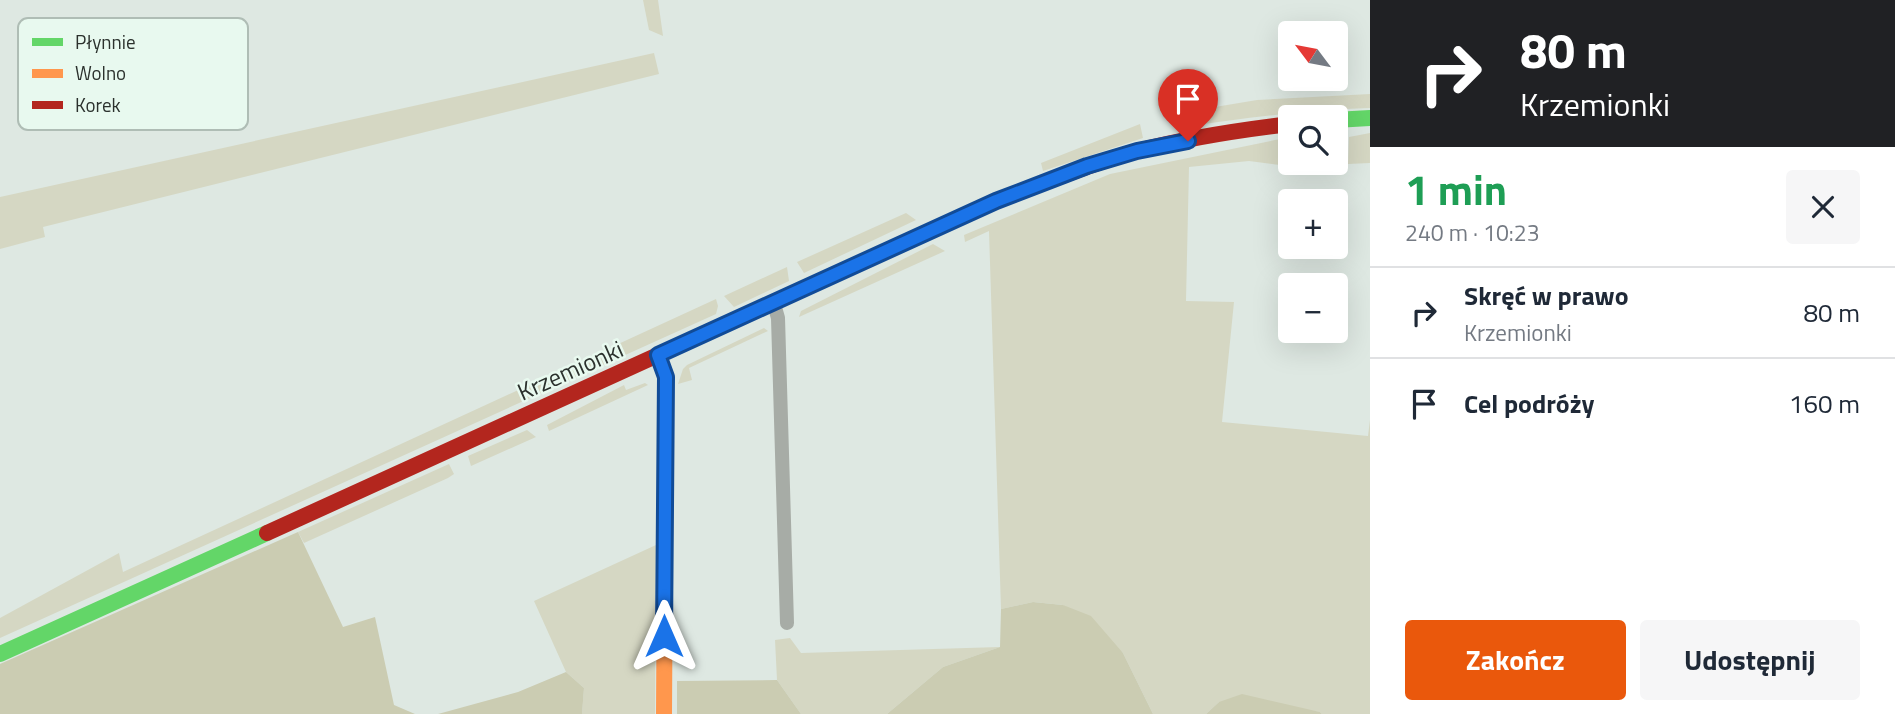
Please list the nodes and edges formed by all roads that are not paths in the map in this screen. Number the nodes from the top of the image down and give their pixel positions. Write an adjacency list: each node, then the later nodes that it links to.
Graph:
1 (1370, 118): 2 (street)
2 (1348, 119)
3 (1278, 126): 4 (street, Krzemionki)
4 (774, 303): 5 (street, Krzemionki); 6 (lane)
5 (658, 355): 7 (street, Krzemionki); 8 (street)
6 (787, 623)
7 (0, 654)
8 (664, 714)

